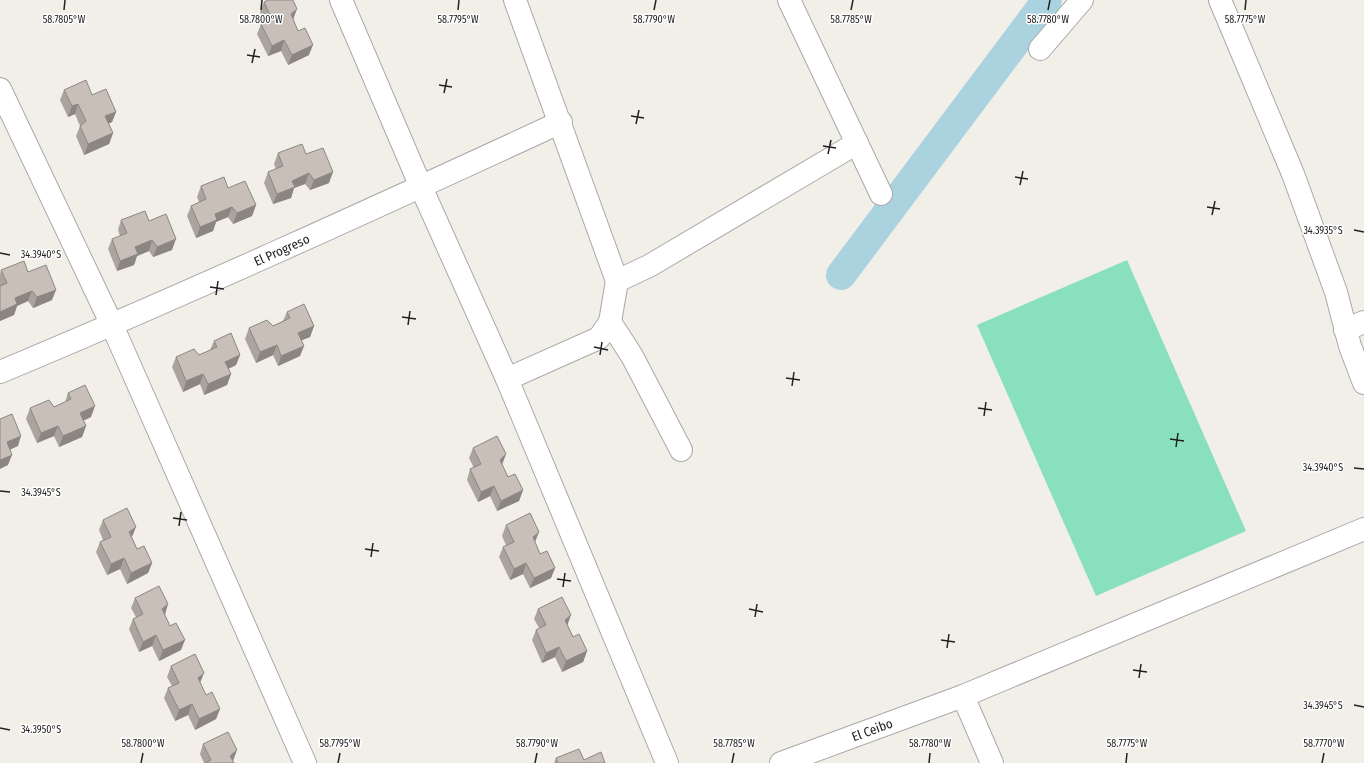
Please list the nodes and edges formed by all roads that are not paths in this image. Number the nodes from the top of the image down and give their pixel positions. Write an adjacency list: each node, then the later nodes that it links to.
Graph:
1 (341, 0): 10 (street)
2 (515, 0): 8 (street)
3 (789, 0): 9 (street)
4 (1082, 0): 6 (street)
5 (1220, 0): 15 (street)
6 (1040, 49)
7 (0, 89): 14 (street)
8 (561, 122): 10 (street, El Progreso); 12 (street)
9 (857, 143): 11 (street); 12 (street)
10 (421, 187): 14 (street, El Progreso); 17 (street)
11 (882, 194)
12 (617, 281): 13 (street)
13 (610, 322): 17 (street); 19 (street)
14 (112, 325): 16 (street, El Progreso); 22 (street)
15 (1355, 326): 18 (street)
16 (0, 372)
17 (507, 379): 23 (street)
18 (1364, 382)
19 (681, 450)
20 (1364, 529): 21 (street, El Ceibo)
21 (963, 696): 24 (street, El Ceibo); 25 (street)
22 (305, 763)
23 (667, 763)
24 (781, 763)
25 (992, 763)

